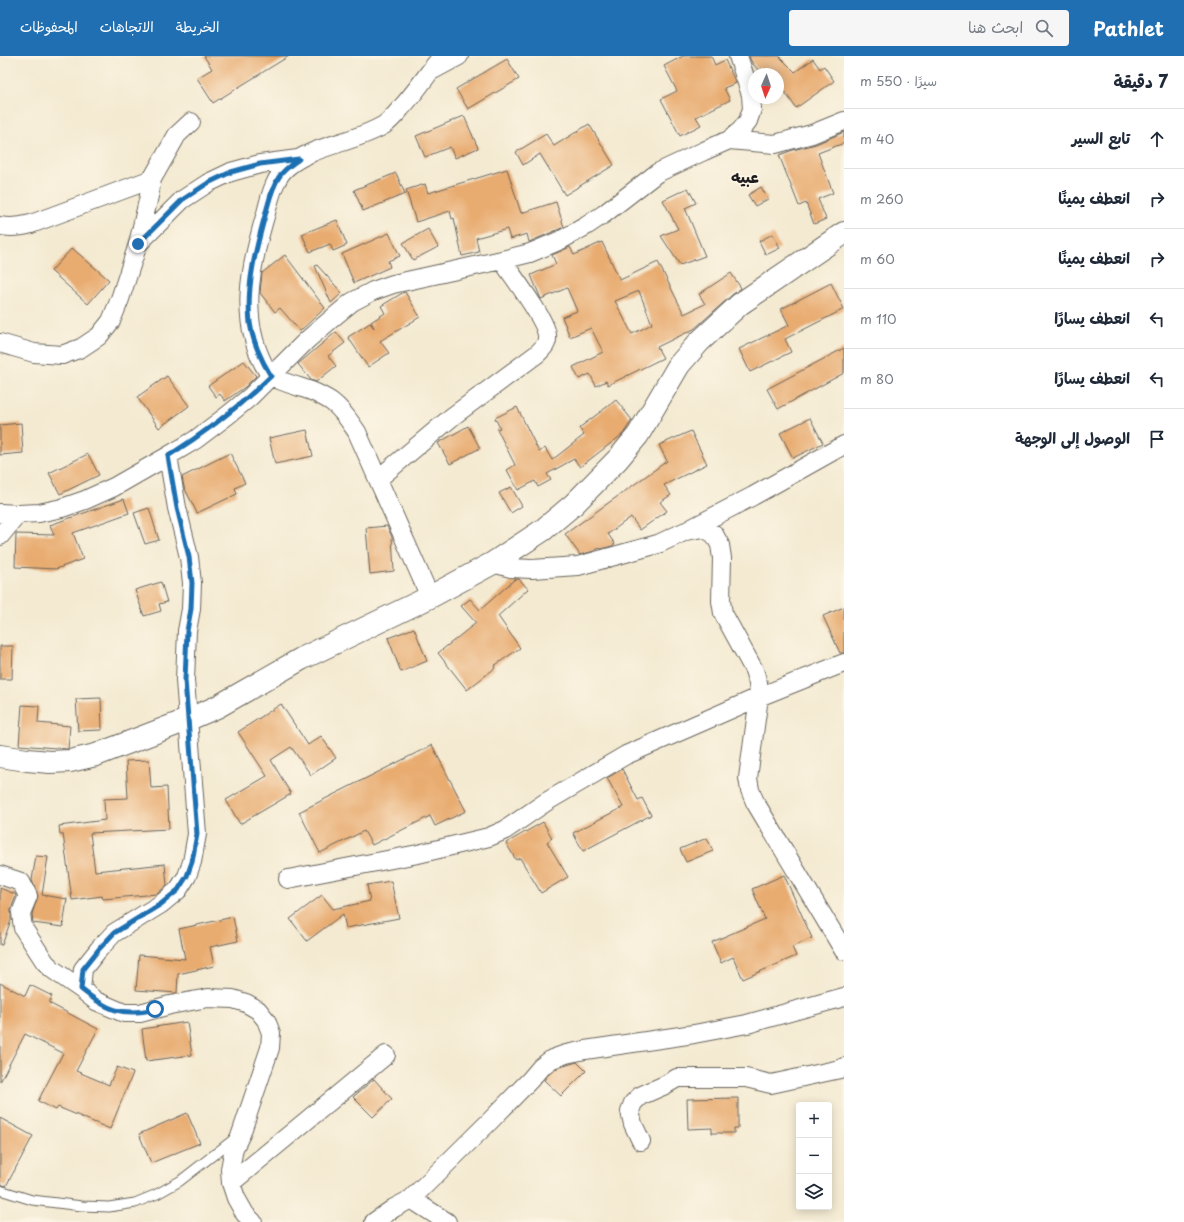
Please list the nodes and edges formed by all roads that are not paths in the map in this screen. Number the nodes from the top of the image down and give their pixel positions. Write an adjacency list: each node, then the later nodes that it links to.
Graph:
1 (442, 56): 4 (street)
2 (459, 56): 4 (street)
3 (738, 56): 7 (street)
4 (430, 71): 8 (street)
5 (844, 121): 7 (street)
6 (191, 122): 9 (street)
7 (729, 140): 13 (street)
8 (299, 159): 12 (street); 15 (street)
9 (152, 179): 10 (street); 12 (street)
10 (0, 226)
11 (844, 233): 23 (main road)
12 (138, 244): 14 (street)
13 (502, 260): 15 (street); 18 (street)
14 (0, 343)
15 (271, 376): 17 (street); 18 (street)
16 (844, 445): 21 (street)
17 (168, 456): 20 (street); 27 (street)
18 (378, 479): 24 (street)
19 (0, 513): 20 (street)
20 (18, 514): 22 (street)
21 (686, 531): 23 (street); 26 (street)
22 (0, 536)
23 (493, 563): 24 (main road)
24 (430, 597): 27 (main road)
25 (844, 663): 26 (street)
26 (759, 697): 30 (street); 31 (street)
27 (188, 720): 28 (main road); 32 (street)
28 (2, 759)
29 (0, 875): 32 (street)
30 (288, 879)
31 (844, 951)
32 (81, 989): 36 (street)
33 (844, 996): 40 (street)
34 (386, 1055): 38 (street)
35 (844, 1067): 37 (street)
36 (241, 1134): 38 (street); 39 (lane)
37 (640, 1141)
38 (231, 1182): 41 (street)
39 (0, 1190)
40 (411, 1199): 42 (street); 43 (street)
41 (252, 1222)
42 (374, 1222)
43 (447, 1222)

